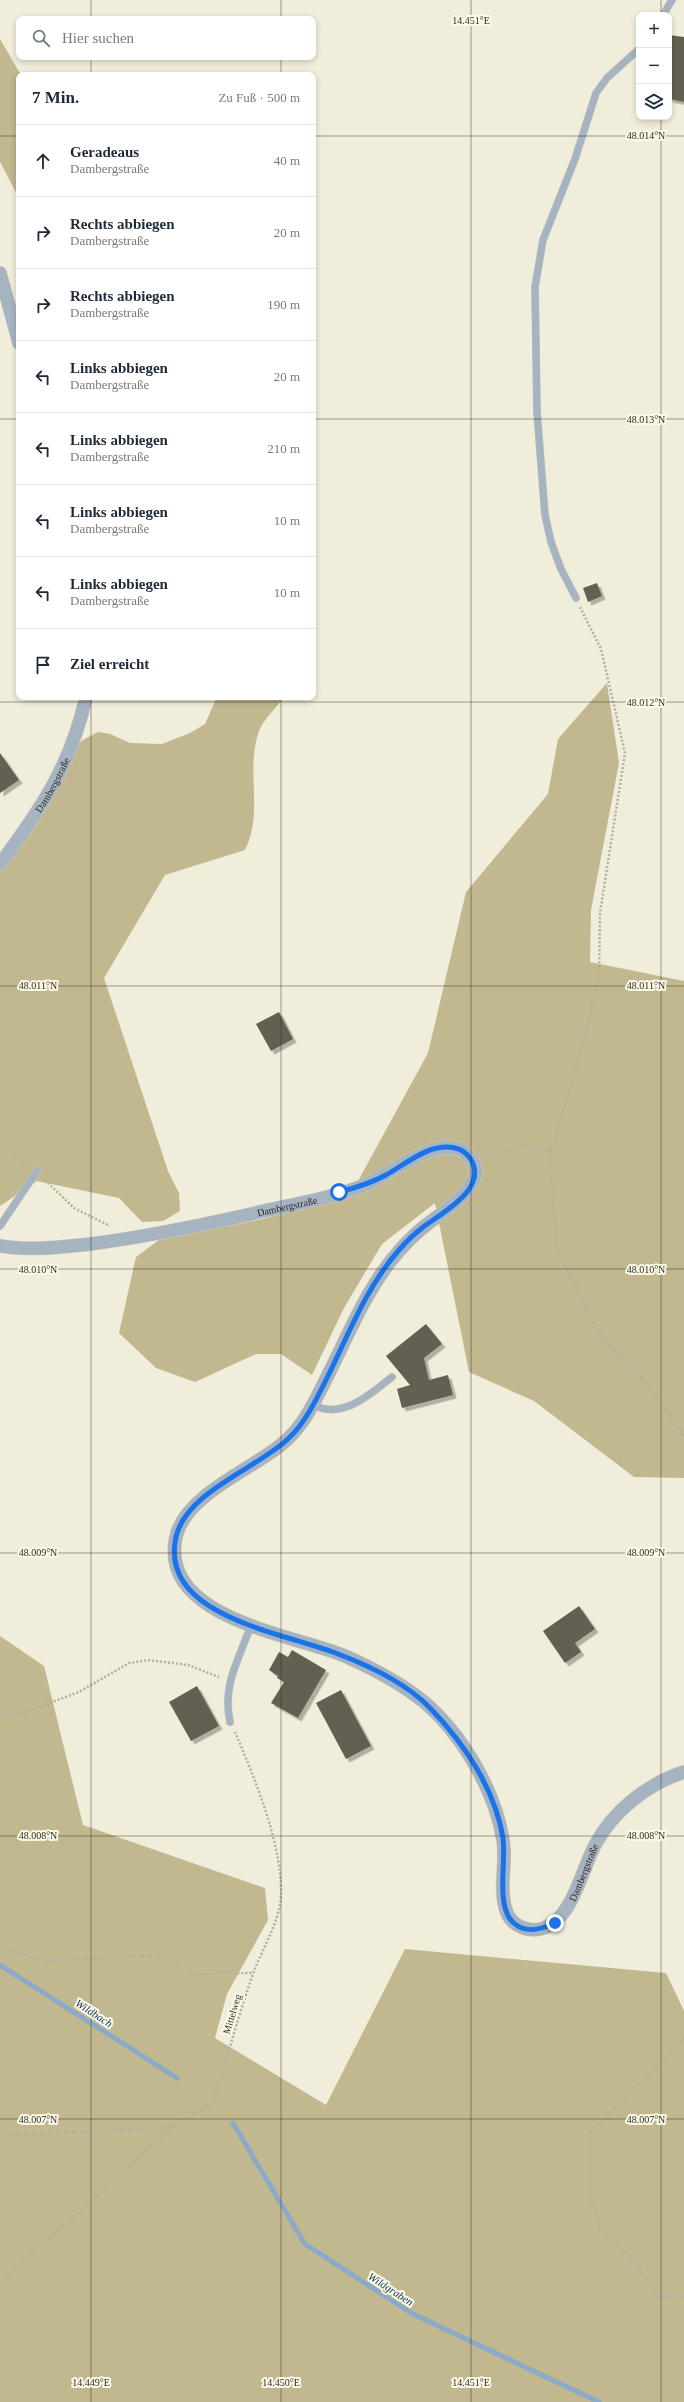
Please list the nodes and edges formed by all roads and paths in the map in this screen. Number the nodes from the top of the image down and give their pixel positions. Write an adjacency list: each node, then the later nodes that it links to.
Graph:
1 (672, 0): 2 (lane)
2 (665, 12)
3 (636, 52): 6 (lane)
4 (0, 273): 5 (street)
5 (16, 332)
6 (576, 598): 10 (path)
7 (85, 700): 8 (street, Dambergstraße)
8 (0, 864)
9 (0, 1141): 12 (path)
10 (551, 1151): 11 (path); 18 (path)
11 (473, 1162): 14 (street, Dambergstraße); 17 (street, Dambergstraße)
12 (37, 1171): 13 (lane); 14 (path)
13 (0, 1226)
14 (122, 1240): 15 (street, Dambergstraße)
15 (0, 1246)
16 (392, 1377): 17 (lane)
17 (313, 1405): 19 (street, Dambergstraße)
18 (684, 1437)
19 (250, 1625): 20 (lane); 23 (street, Dambergstraße)
20 (229, 1681): 21 (path); 22 (lane)
21 (0, 1712)
22 (230, 1722): 25 (path, Mittelweg)
23 (684, 1772)
24 (0, 1948): 25 (path)
25 (253, 1973): 27 (path, Mittelweg)
26 (684, 2038): 30 (path)
27 (170, 2127): 28 (path, Mittelweg); 29 (path)
28 (0, 2136)
29 (0, 2284)
30 (684, 2298)

